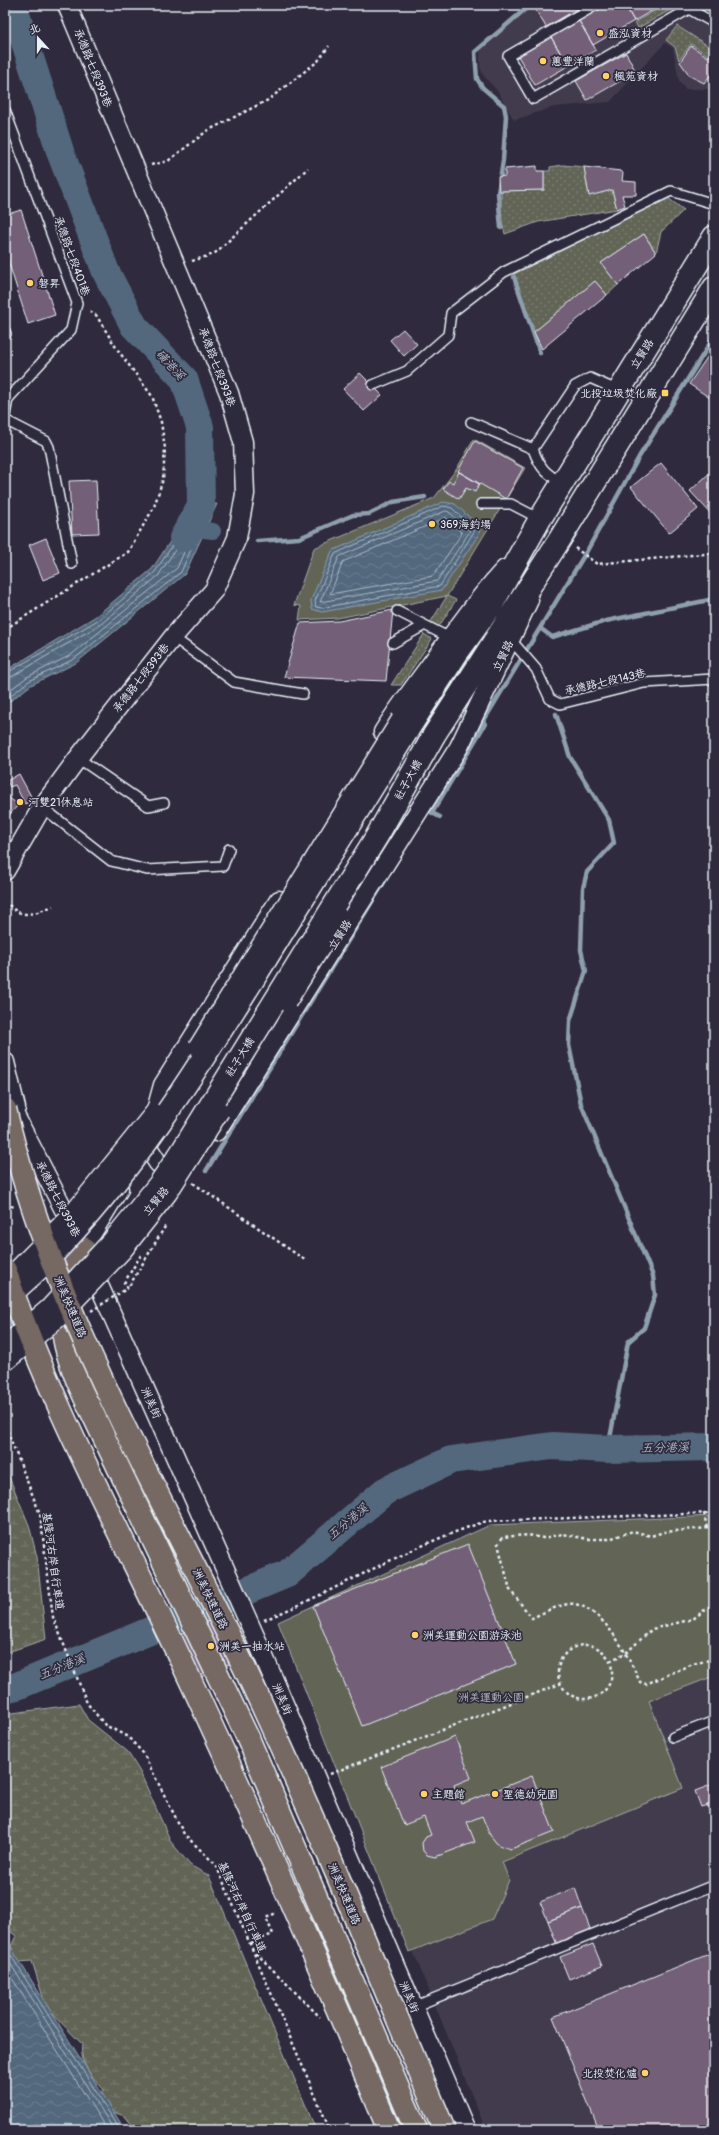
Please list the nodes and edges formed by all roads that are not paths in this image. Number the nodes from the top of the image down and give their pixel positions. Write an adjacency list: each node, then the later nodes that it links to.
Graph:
1 (67, 5): 22 (street, 承德路七段393巷)
2 (596, 5): 3 (lane)
3 (714, 23)
4 (5, 110): 10 (lane, 承德路七段401巷)
5 (714, 204): 8 (lane)
6 (714, 237): 9 (street, 立賢路)
7 (714, 288): 11 (street, 立賢路)
8 (373, 384)
9 (615, 398): 11 (street); 14 (lane); 15 (street, 立賢路)
10 (5, 416)
11 (634, 417): 19 (street, 立賢路)
12 (5, 420): 18 (lane)
13 (471, 422): 14 (lane)
14 (533, 449): 15 (lane)
15 (562, 483): 17 (street, 立賢路)
16 (481, 504): 17 (lane)
17 (540, 519): 25 (street, 立賢路)
18 (72, 564)
19 (539, 569): 23 (street, 立賢路); 29 (street, 立賢路)
20 (397, 611): 21 (lane)
21 (423, 626): 24 (lane); 25 (lane)
22 (173, 637): 27 (lane); 30 (street, 承德路七段393巷)
23 (511, 640): 26 (lane, 承德路七段143巷); 41 (street, 立賢路)
24 (393, 643)
25 (454, 646): 28 (street, 立賢路); 40 (street, 立賢路)
26 (714, 679)
27 (303, 694)
28 (406, 721): 45 (street, bridge); 46 (street, bridge)
29 (434, 735): 33 (street, 社子大橋, bridge)
30 (78, 758): 31 (lane); 32 (street, 承德路七段393巷)
31 (164, 803)
32 (42, 807): 34 (lane); 35 (street, 承德路七段393巷)
33 (377, 836): 47 (street, 社子大橋, bridge); 48 (street, bridge)
34 (229, 849)
35 (5, 871)
36 (5, 1062): 39 (street, 承德路七段393巷)
37 (5, 1096): 39 (street, 承德路七段393巷)
38 (5, 1109): 56 (highway, 洲美快速道路, bridge)
39 (22, 1128): 42 (street, 承德路七段393巷)
40 (146, 1144): 41 (street); 42 (street, 立賢路)
41 (179, 1173): 44 (street, 立賢路)
42 (83, 1248): 44 (street, 承德路七段393巷); 49 (highway)
43 (5, 1270): 54 (highway, bridge)
44 (93, 1270): 49 (highway); 53 (street, 洲美街)
45 (5, 1282)
46 (5, 1299)
47 (5, 1348)
48 (5, 1362)
49 (88, 1404): 55 (highway, bridge)
50 (714, 1721): 51 (lane)
51 (673, 1737)
52 (714, 1885): 53 (lane)
53 (413, 2007): 57 (street, 洲美街)
54 (389, 2130)
55 (416, 2130)
56 (444, 2130)
57 (466, 2130)

